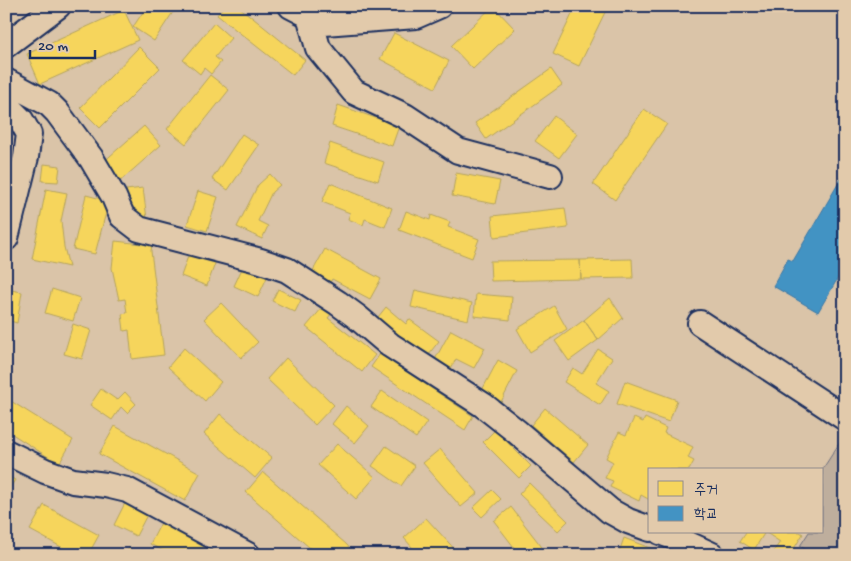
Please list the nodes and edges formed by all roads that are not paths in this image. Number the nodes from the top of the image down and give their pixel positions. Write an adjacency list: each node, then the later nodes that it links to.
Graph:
1 (58, 6): 4 (street)
2 (439, 6): 3 (street)
3 (300, 11): 7 (street)
4 (6, 46)
5 (6, 81): 12 (street)
6 (6, 108): 8 (street)
7 (550, 176)
8 (6, 238)
9 (700, 323): 10 (street)
10 (845, 418)
11 (6, 452): 14 (street)
12 (648, 528)
13 (665, 534): 15 (street)
14 (248, 555)
15 (712, 555)

